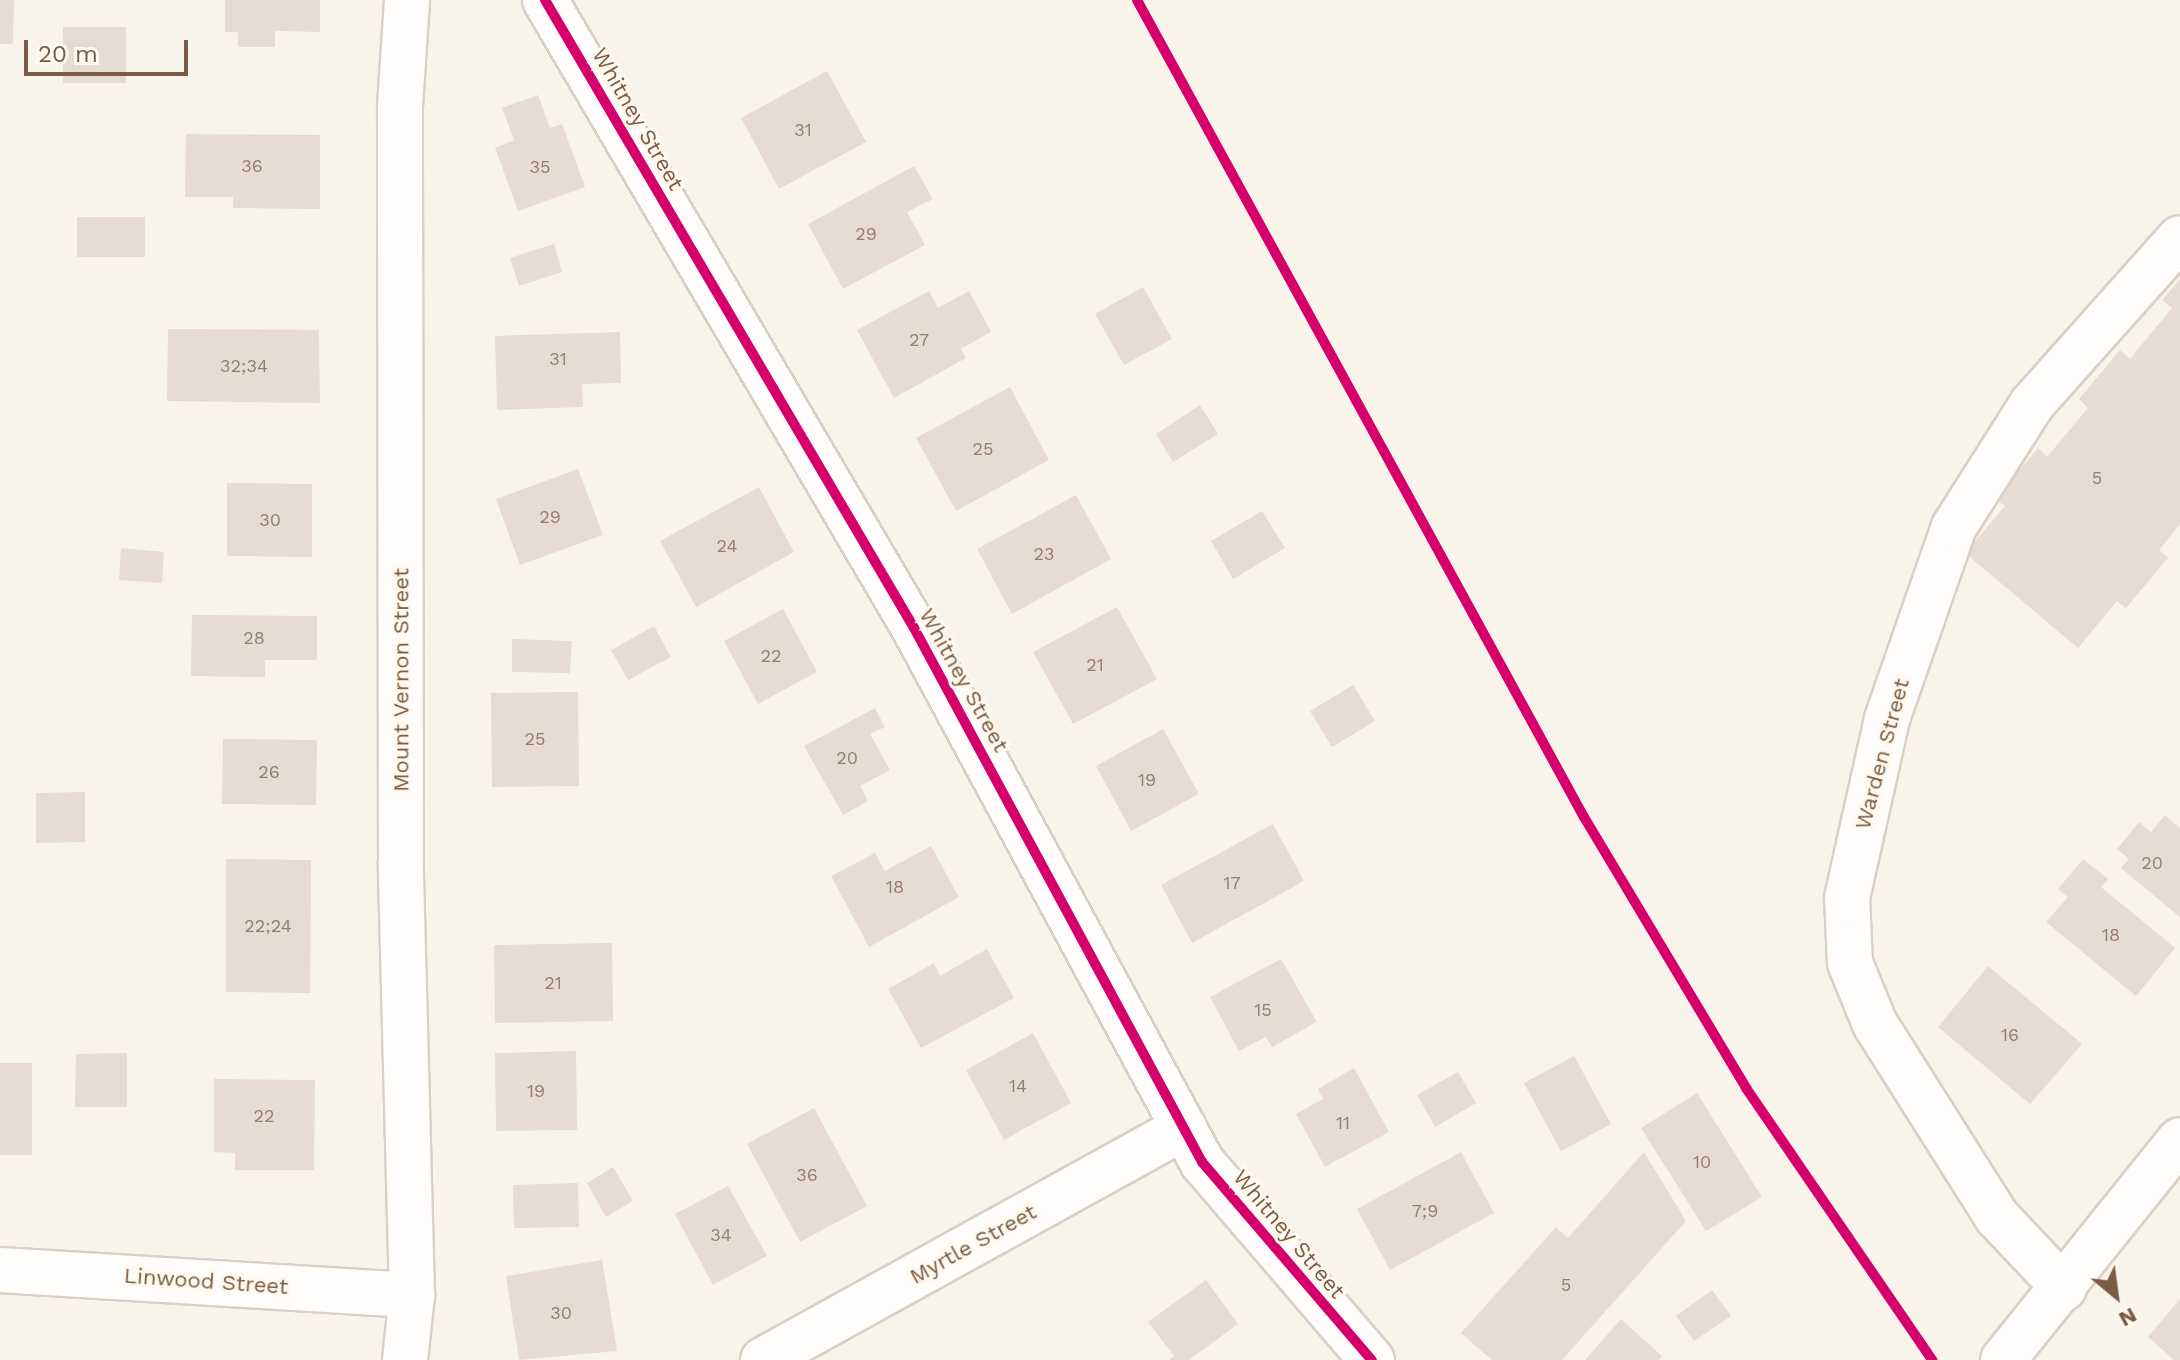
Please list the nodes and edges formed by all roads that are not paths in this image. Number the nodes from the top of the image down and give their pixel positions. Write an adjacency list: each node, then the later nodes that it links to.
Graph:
1 (407, 0): 8 (street, Mount Vernon Street)
2 (545, 0): 4 (street, Whitney Street)
3 (2180, 238): 7 (street, Warden Street)
4 (1184, 1128): 10 (street, Myrtle Street); 11 (street, Whitney Street)
5 (2180, 1140): 7 (street)
6 (0, 1270): 8 (street, Linwood Street)
7 (2064, 1288): 12 (street)
8 (412, 1295): 9 (street, Mount Vernon Street)
9 (405, 1360)
10 (763, 1360)
11 (1372, 1360)
12 (2003, 1360)

